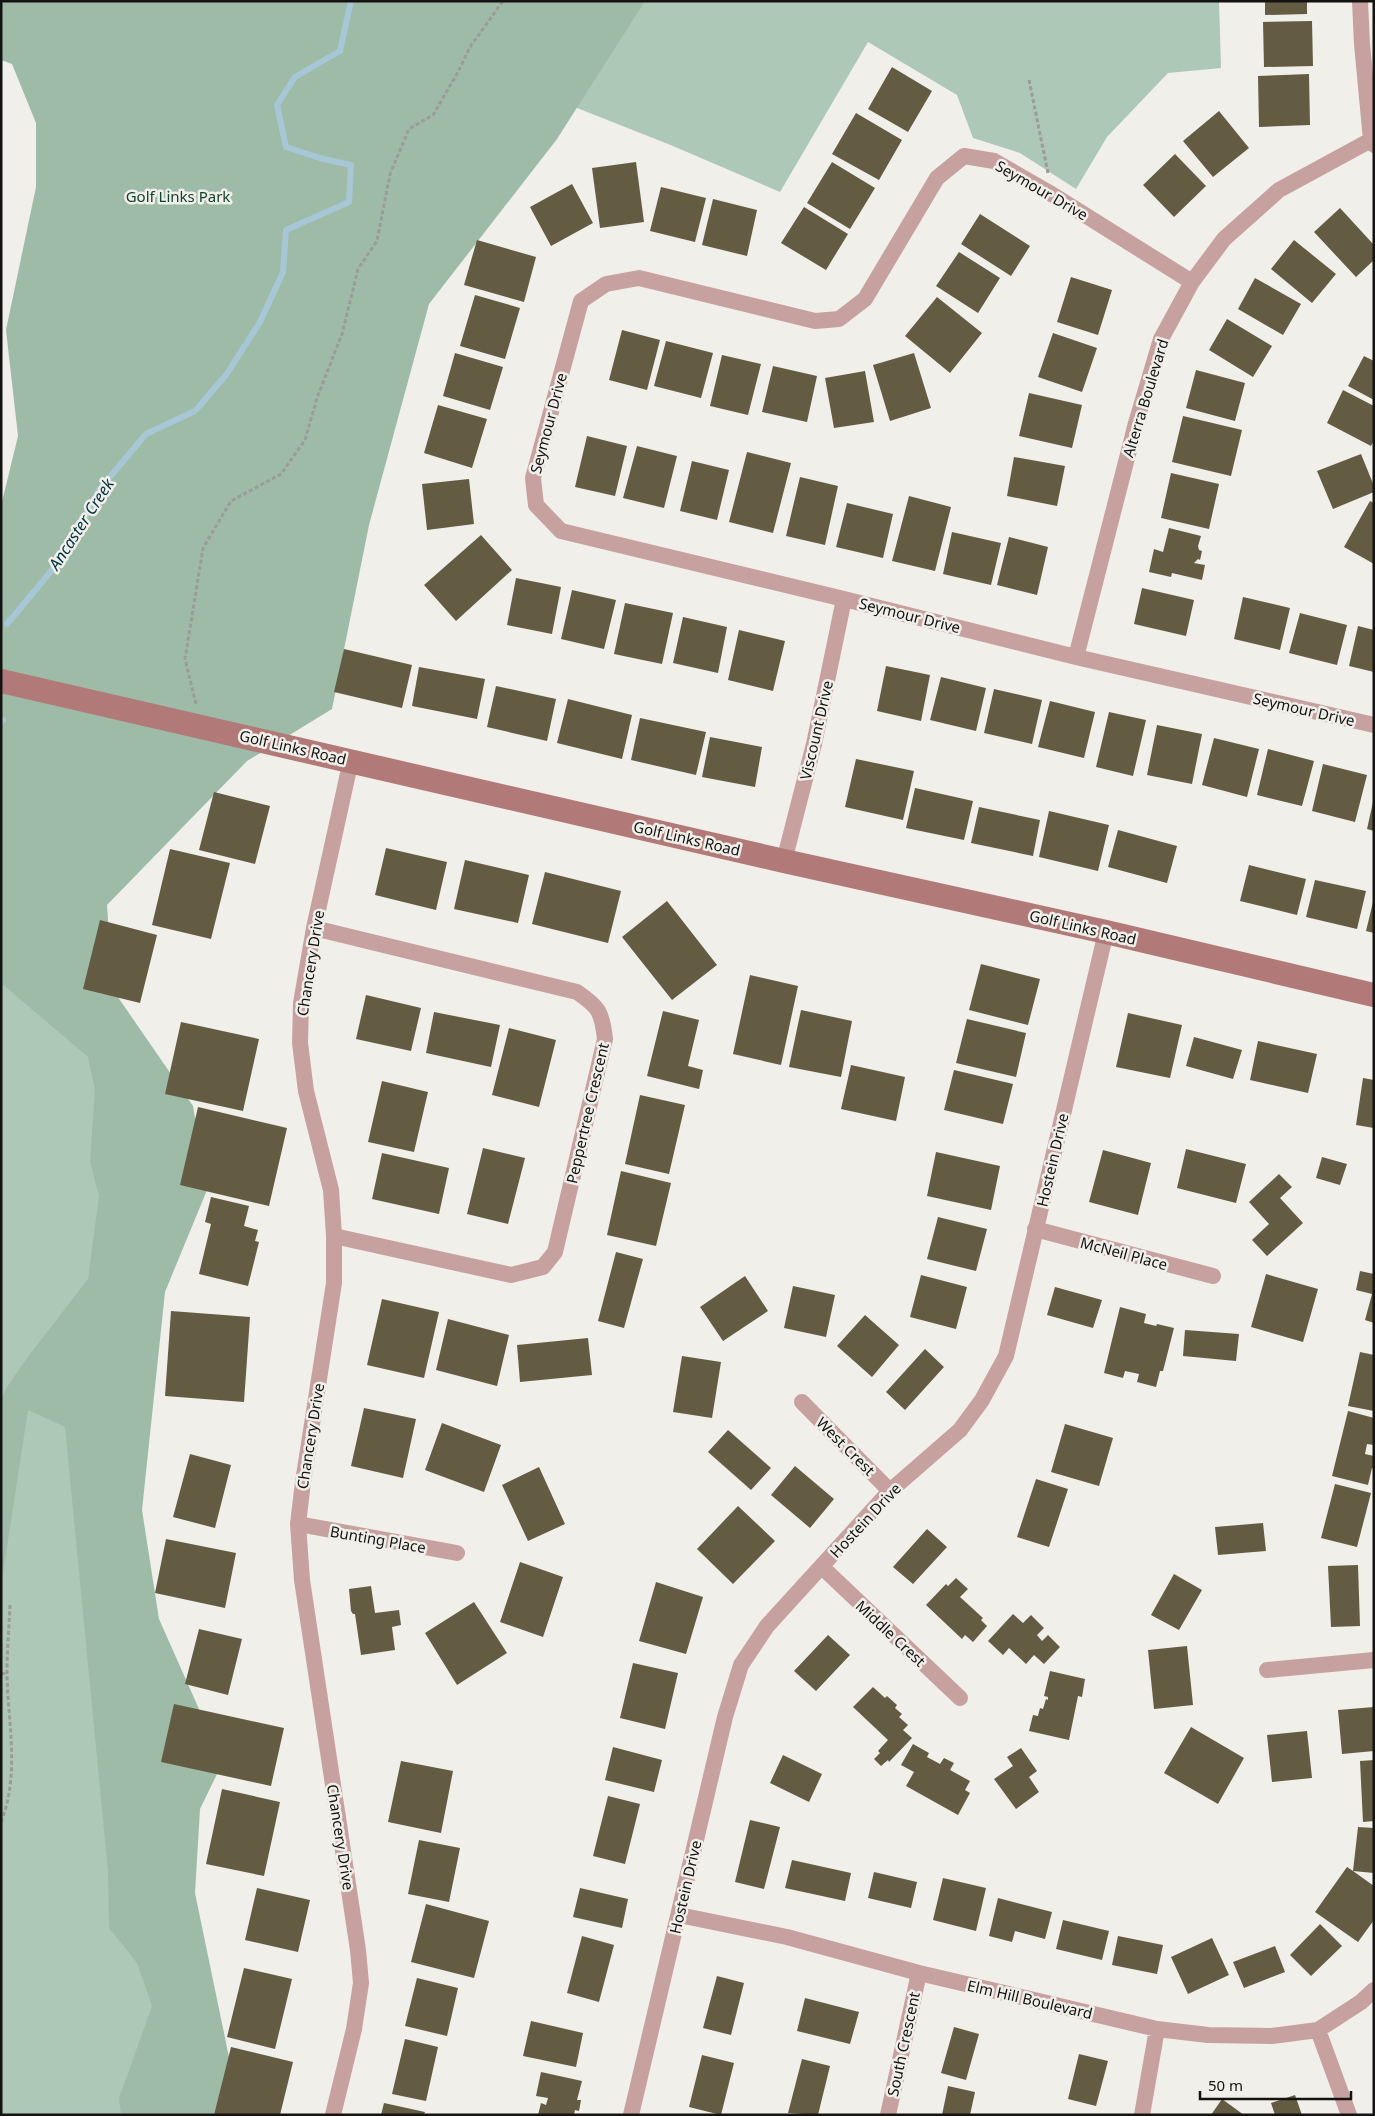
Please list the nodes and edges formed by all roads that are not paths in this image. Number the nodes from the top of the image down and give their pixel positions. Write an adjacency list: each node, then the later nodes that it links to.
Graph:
1 (1360, 1): 2 (street)
2 (1373, 142): 3 (street, Alterra Boulevard)
3 (1192, 282): 4 (street, Seymour Drive); 5 (street, Alterra Boulevard)
4 (844, 599): 5 (street, Seymour Drive); 9 (street, Viscount Drive)
5 (1076, 657): 7 (street, Seymour Drive)
6 (1, 681): 8 (main road, Golf Links Road)
7 (1374, 725)
8 (351, 760): 9 (main road, Golf Links Road); 10 (street, Chancery Drive)
9 (784, 860): 11 (main road, Golf Links Road)
10 (314, 928): 14 (street, Chancery Drive); 14 (street, Peppertree Crescent)
11 (1106, 932): 12 (main road, Golf Links Road); 13 (street, Hostein Drive)
12 (1374, 995)
13 (1035, 1230): 15 (street, McNeil Place); 17 (street, Hostein Drive)
14 (334, 1236): 18 (street, Chancery Drive)
15 (1213, 1276)
16 (802, 1402): 17 (street, West Crest)
17 (890, 1490): 20 (street, Hostein Drive)
18 (298, 1524): 19 (street, Bunting Place); 29 (street, Chancery Drive)
19 (458, 1553)
20 (822, 1567): 23 (street, Middle Crest); 24 (street, Hostein Drive)
21 (1374, 1660): 22 (street)
22 (1268, 1670)
23 (960, 1698)
24 (679, 1915): 25 (street, Elm Hill Boulevard); 30 (street, Hostein Drive)
25 (919, 1973): 27 (street, Elm Hill Boulevard); 31 (street, South Crescent)
26 (1374, 1990): 28 (street, Elm Hill Boulevard)
27 (1158, 2029): 28 (street, Elm Hill Boulevard); 32 (street)
28 (1318, 2030): 33 (street)
29 (333, 2115)
30 (631, 2115)
31 (888, 2115)
32 (1142, 2115)
33 (1349, 2115)

